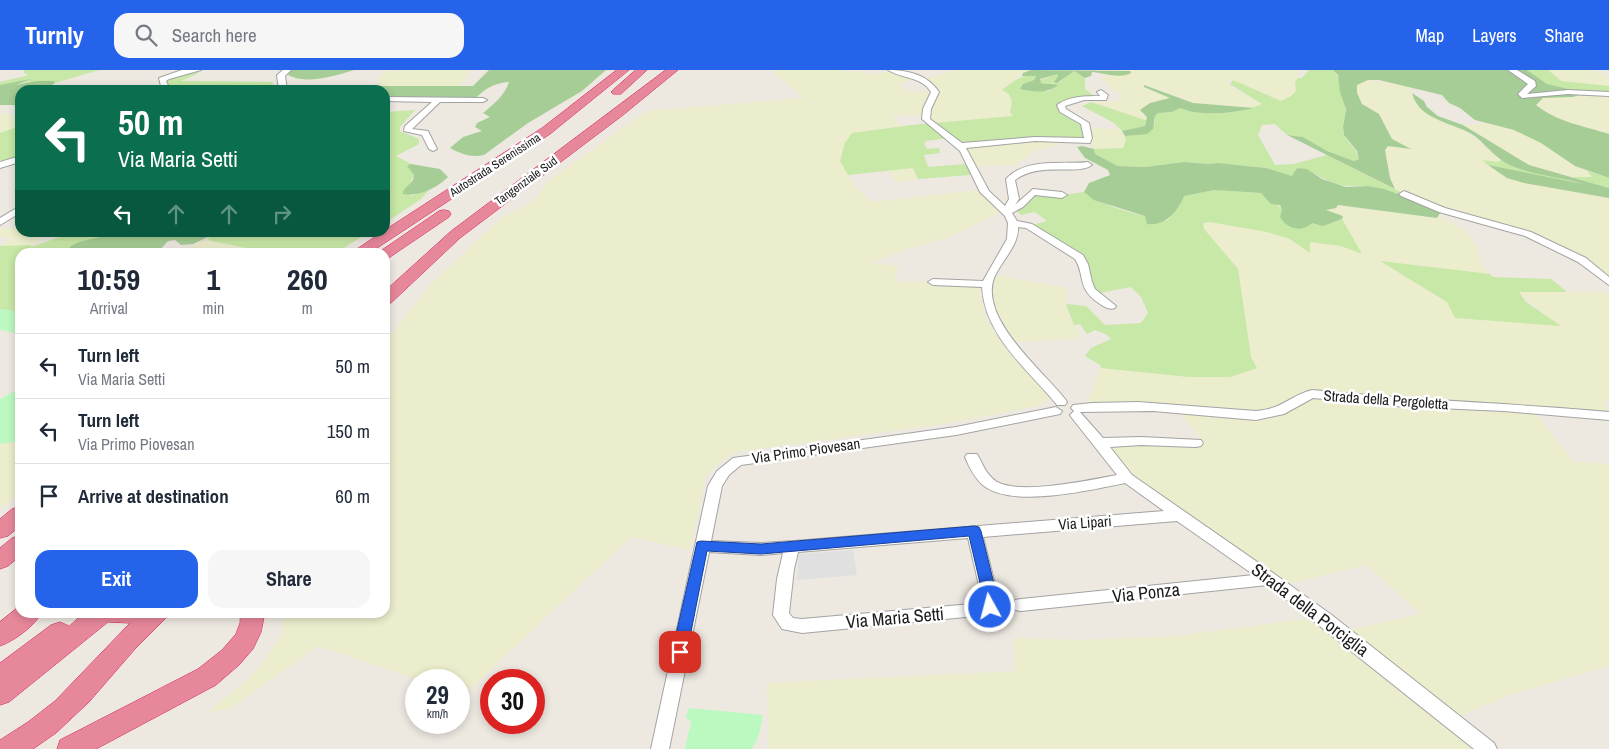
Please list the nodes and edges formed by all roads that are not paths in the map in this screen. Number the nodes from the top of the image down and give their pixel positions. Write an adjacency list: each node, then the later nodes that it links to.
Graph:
1 (197, 70): 9 (street)
2 (287, 70): 10 (street)
3 (624, 70): 27 (highway, Autostrada Serenissima)
4 (642, 70): 31 (highway, Autostrada Serenissima)
5 (664, 70): 32 (highway, Tangenziale Sud)
6 (673, 70): 30 (highway, Tangenziale Sud)
7 (892, 70): 16 (street)
8 (1512, 70): 12 (street)
9 (164, 85)
10 (282, 85)
11 (1101, 92): 16 (street)
12 (1609, 94)
13 (390, 99): 14 (street)
14 (439, 99): 15 (street); 17 (street)
15 (484, 100)
16 (961, 146): 24 (street)
17 (433, 149)
18 (15, 160): 19 (street)
19 (0, 165)
20 (1088, 165): 24 (street)
21 (1404, 194): 34 (street)
22 (1062, 195): 24 (street)
23 (15, 212): 25 (street)
24 (1006, 213): 26 (street)
25 (0, 222)
26 (1013, 223): 35 (street); 38 (street)
27 (390, 234)
28 (385, 237): 29 (highway, Autostrada Serenissima)
29 (368, 248)
30 (438, 250): 36 (highway, Tangenziale Sud); 37 (highway)
31 (390, 251)
32 (390, 282)
33 (933, 282): 35 (street)
34 (1609, 282)
35 (987, 284): 39 (street)
36 (390, 295)
37 (390, 305)
38 (1111, 306)
39 (1059, 406): 40 (street); 50 (street, Via Primo Piovesan)
40 (1077, 411): 41 (street, Strada della Pergoletta); 42 (street, Strada della Porciglia)
41 (1609, 416)
42 (1098, 443): 43 (street); 45 (street, Strada della Porciglia)
43 (1196, 443)
44 (972, 458): 45 (street)
45 (1127, 478): 46 (street, Strada della Porciglia)
46 (1180, 515): 49 (street, Via Lipari); 56 (street, Strada della Porciglia)
47 (15, 519): 48 (highway)
48 (0, 530)
49 (982, 530): 51 (street); 55 (street, Via Maria Setti)
50 (701, 546): 53 (street); 68 (street, Via Primo Piovesan)
51 (794, 547): 53 (street); 55 (street, Via Maria Setti)
52 (15, 548): 54 (highway)
53 (761, 549): 55 (street)
54 (0, 560)
55 (786, 561)
56 (1272, 579): 57 (street, Via Ponza); 69 (street, Strada della Porciglia)
57 (1021, 604)
58 (22, 618): 63 (highway)
59 (89, 618): 64 (highway)
60 (90, 618): 65 (highway)
61 (152, 618): 66 (highway)
62 (252, 618): 67 (highway)
63 (0, 636)
64 (0, 677)
65 (0, 694)
66 (10, 749)
67 (70, 749)
68 (660, 749)
69 (1488, 749)

